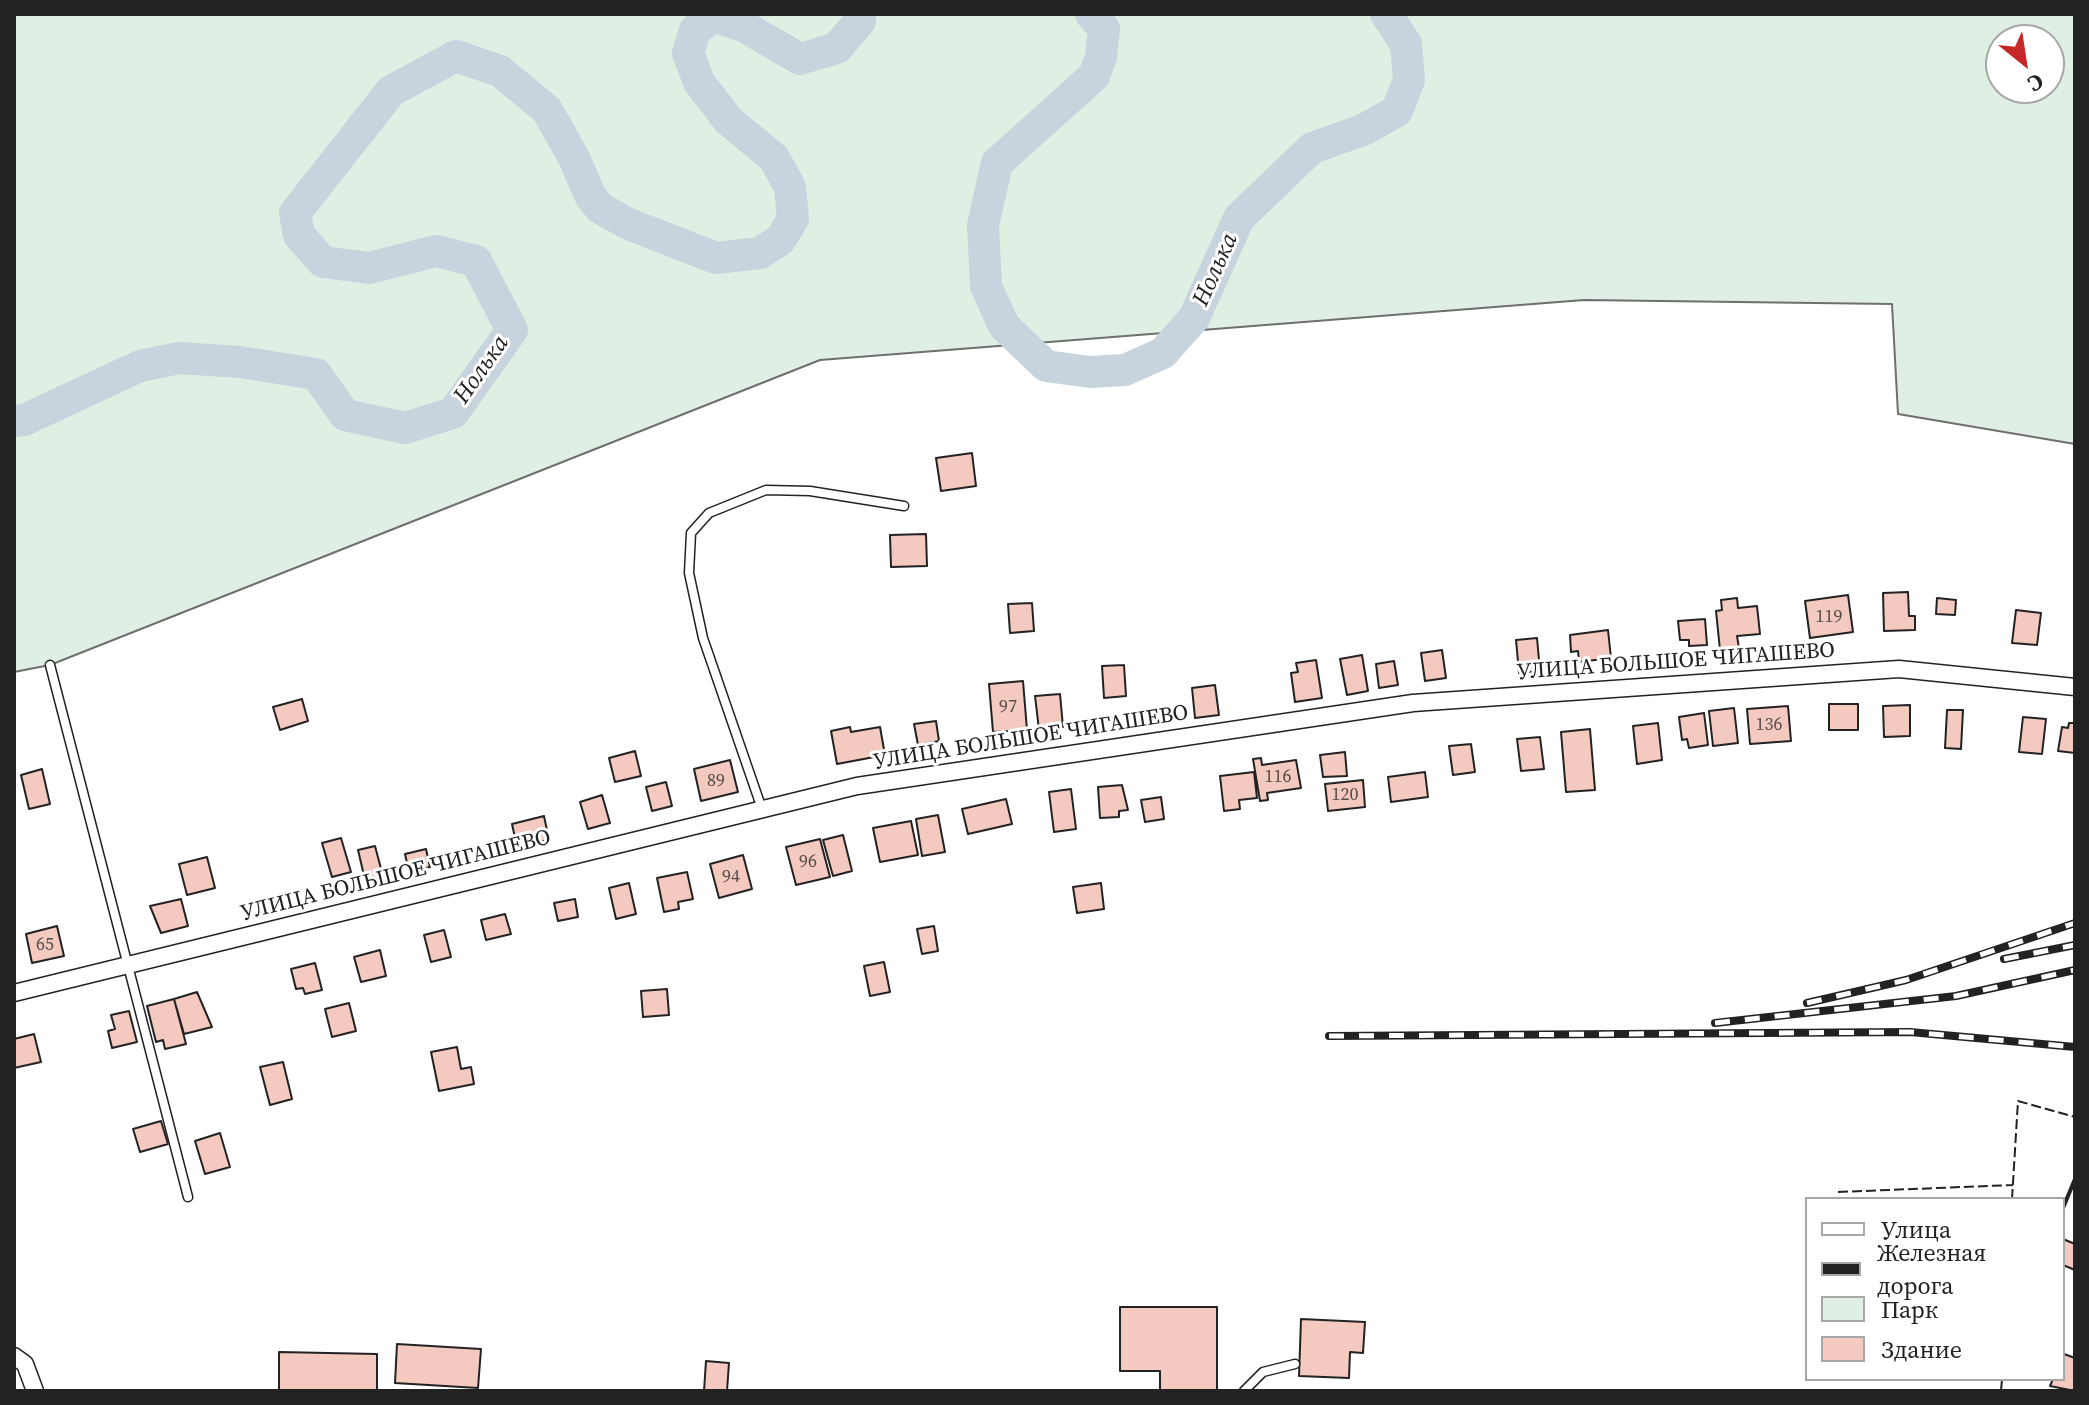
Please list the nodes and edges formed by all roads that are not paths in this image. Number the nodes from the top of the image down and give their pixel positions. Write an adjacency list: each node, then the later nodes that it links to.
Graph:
1 (904, 506): 4 (lane)
2 (50, 665): 5 (lane)
3 (2075, 687): 4 (street, УЛИЦА БОЛЬШОЕ ЧИГАШЕВО)
4 (762, 809): 5 (street, УЛИЦА БОЛЬШОЕ ЧИГАШЕВО)
5 (129, 965): 6 (street, УЛИЦА БОЛЬШОЕ ЧИГАШЕВО); 7 (lane)
6 (14, 993)
7 (188, 1197)
8 (14, 1356): 10 (street)
9 (1295, 1364): 11 (lane)
10 (35, 1391)
11 (1244, 1391)

